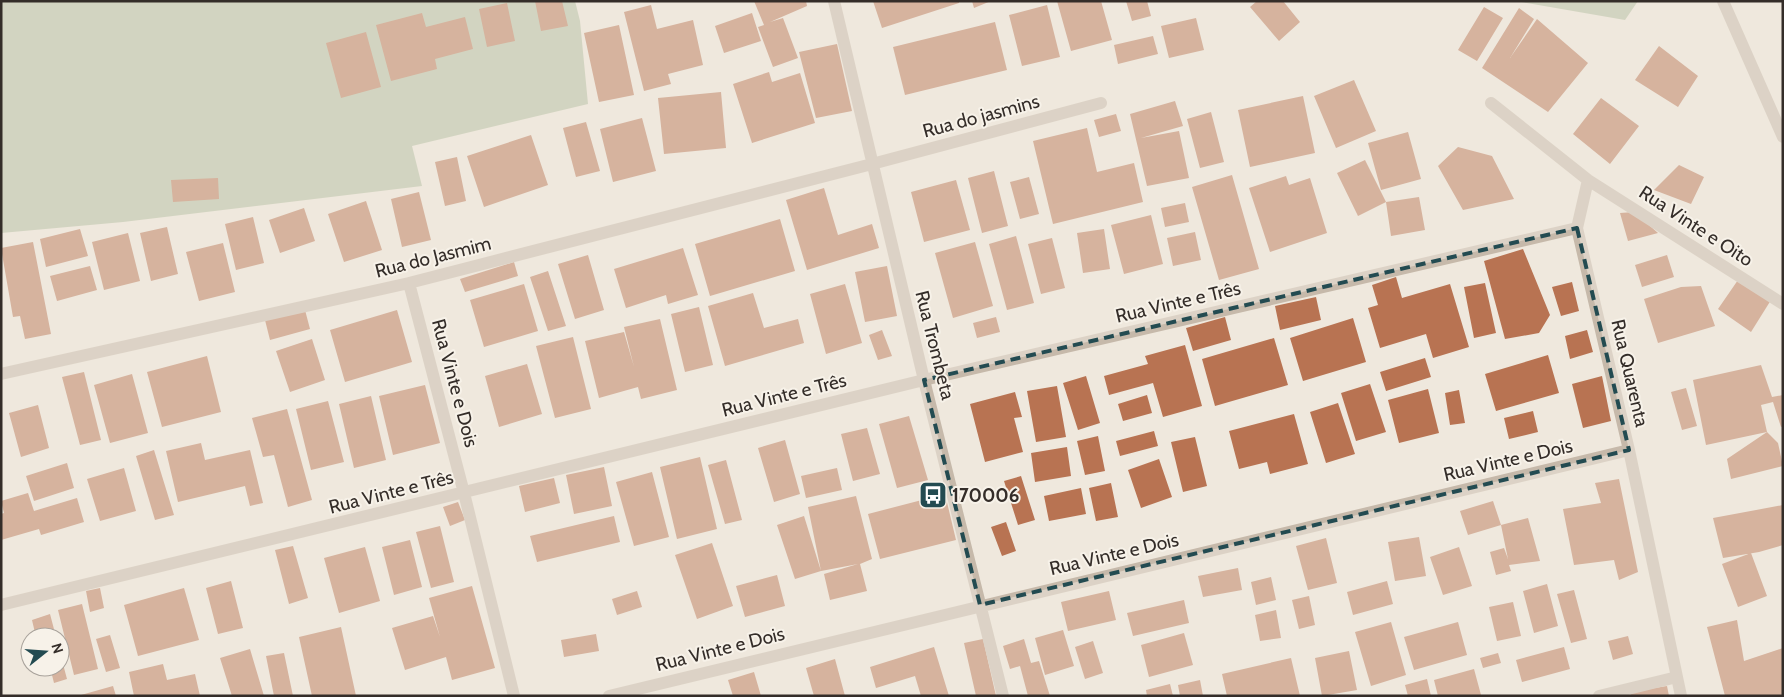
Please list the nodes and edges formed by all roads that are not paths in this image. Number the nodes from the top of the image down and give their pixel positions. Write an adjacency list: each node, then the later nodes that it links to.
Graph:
1 (834, 1): 6 (street, Rua Trombeta)
2 (1723, 1): 5 (street)
3 (1101, 103): 6 (street, Rua do jasmins)
4 (1492, 103): 7 (street)
5 (1783, 137)
6 (872, 164): 9 (street, Rua do Jasmim); 12 (street, Rua Trombeta)
7 (1588, 180): 8 (street, Rua Quarenta); 10 (street, Rua Vinte e Oito)
8 (1577, 228): 12 (street, Rua Vinte e Três); 13 (street, Rua Quarenta)
9 (409, 283): 11 (street, Rua do Jasmim); 14 (street, Rua Vinte e Dois)
10 (1783, 304)
11 (1, 374)
12 (924, 380): 14 (street, Rua Vinte e Três); 16 (street, Rua Trombeta)
13 (1629, 450): 16 (street, Rua Vinte e Dois); 17 (street, Rua Quarenta)
14 (464, 493): 15 (street, Rua Vinte e Três); 18 (street, Rua Vinte e Dois)
15 (1, 605)
16 (980, 605): 19 (street, Rua Vinte e Dois); 20 (street, Rua Trombeta)
17 (1677, 677): 21 (street); 22 (street, Rua Quarenta)
18 (514, 696)
19 (609, 696)
20 (1003, 696)
21 (1599, 696)
22 (1681, 696)

